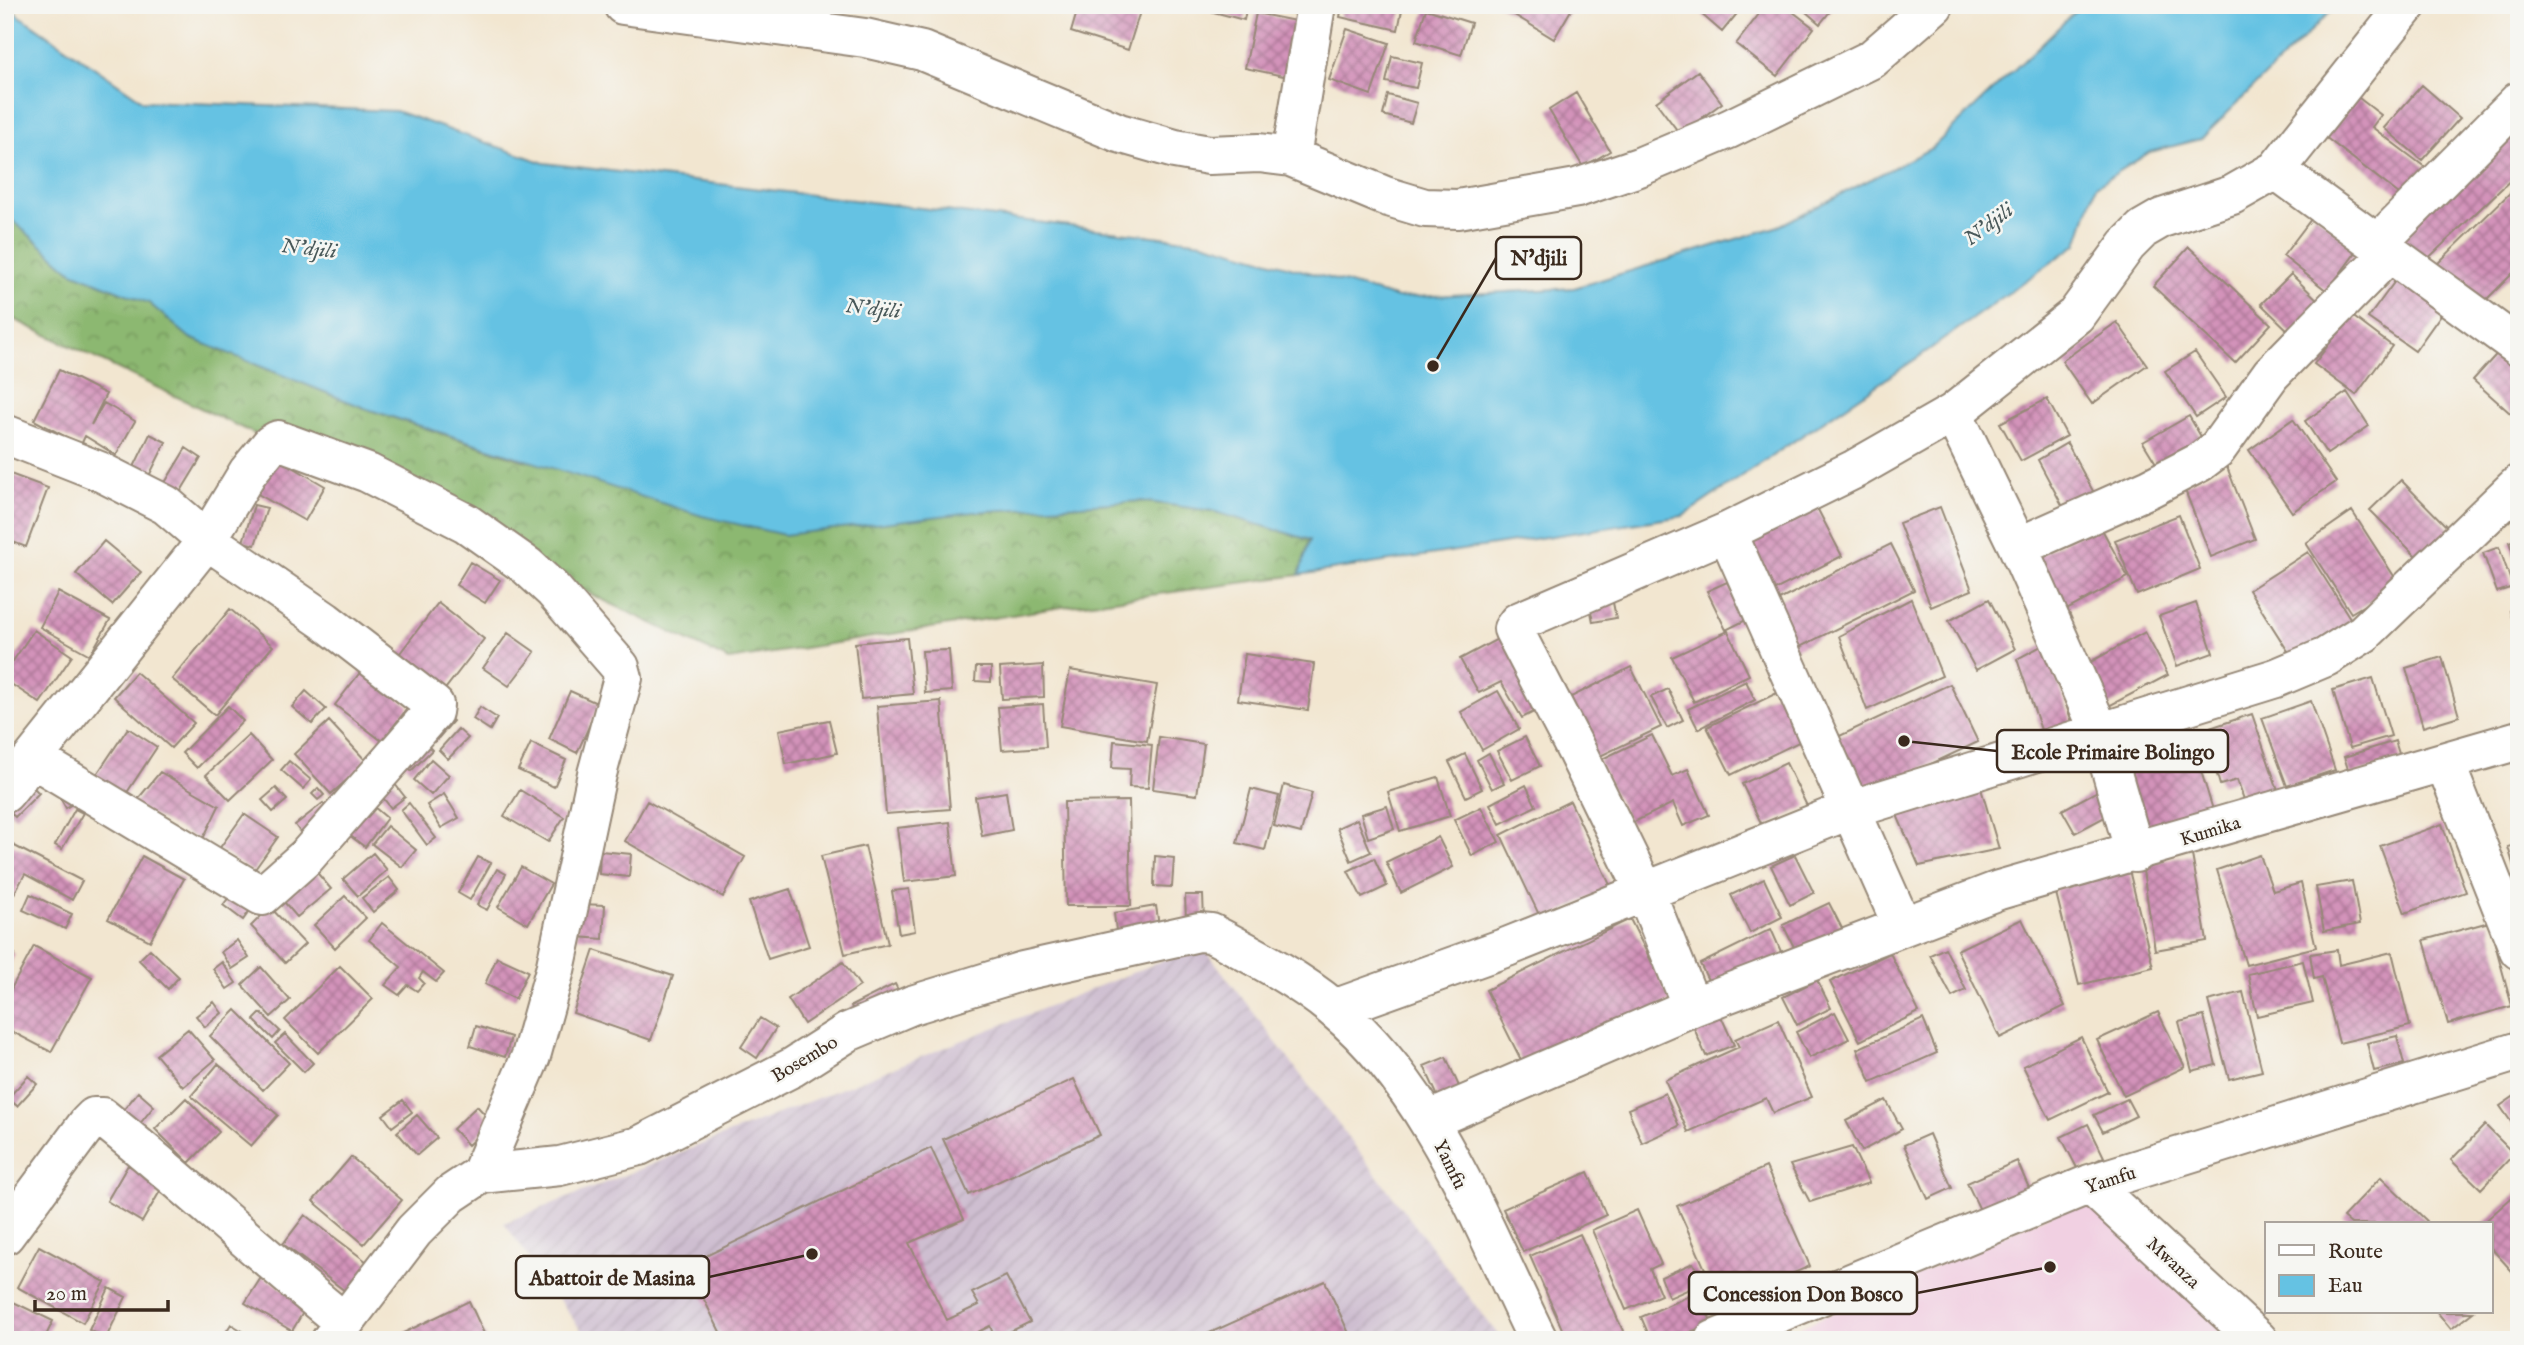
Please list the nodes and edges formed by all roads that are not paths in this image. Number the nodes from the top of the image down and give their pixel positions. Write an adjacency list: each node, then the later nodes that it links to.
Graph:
1 (623, 5): 6 (street)
2 (1316, 5): 6 (street)
3 (1934, 5): 6 (street)
4 (2407, 5): 7 (street)
5 (2519, 101): 8 (street)
6 (1290, 157)
7 (2276, 170): 8 (street); 10 (street)
8 (2382, 249): 9 (street); 15 (street)
9 (2519, 347)
10 (1953, 413): 13 (street); 15 (street)
11 (5, 434): 14 (street)
12 (2519, 484): 16 (street)
13 (1727, 532): 21 (street); 23 (street)
14 (207, 540): 18 (street); 18 (street); 30 (street)
15 (2018, 548): 16 (street)
16 (2100, 732): 21 (street); 22 (street)
17 (2519, 740): 19 (street, Kumika)
18 (34, 759): 20 (street)
19 (2445, 763): 22 (street, Kumika); 25 (street)
20 (5, 793)
21 (1849, 810): 23 (street); 24 (street)
22 (2135, 853): 24 (street, Kumika)
23 (1646, 893): 26 (street); 27 (street)
24 (1902, 925): 26 (street, Kumika)
25 (2519, 950)
26 (1692, 1007): 29 (street, Kumika)
27 (1335, 1009): 29 (street, Yamfu); 30 (street, Bosembo)
28 (2519, 1051): 31 (street, Yamfu)
29 (1430, 1119): 34 (street, Yamfu)
30 (481, 1174): 33 (street, Bosembo)
31 (2090, 1184): 35 (street, Yamfu); 36 (street, Mwanza)
32 (5, 1235): 33 (street)
33 (337, 1331)
34 (1538, 1340)
35 (1714, 1340)
36 (2258, 1340)

